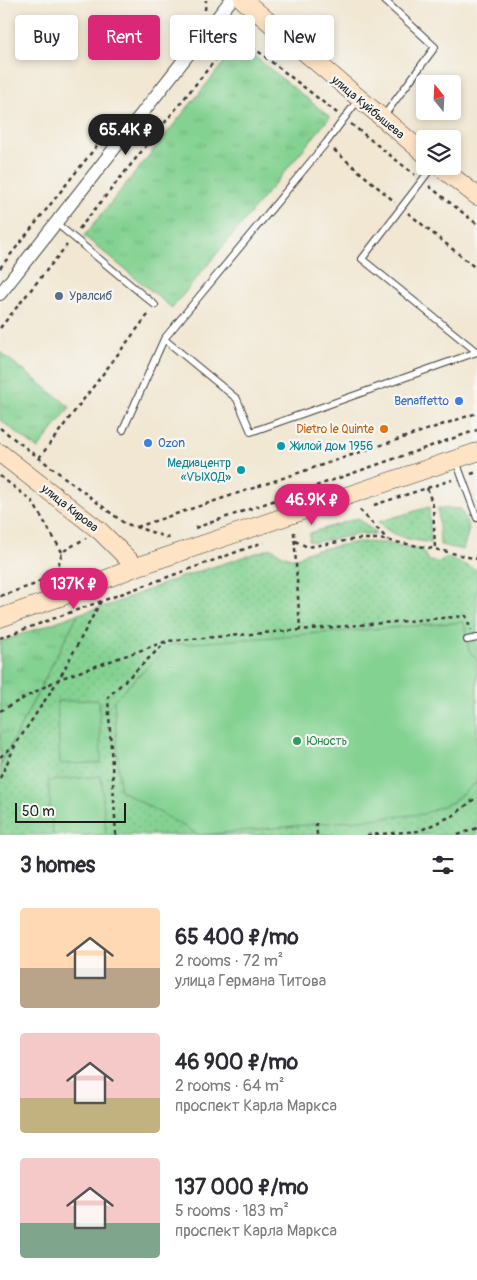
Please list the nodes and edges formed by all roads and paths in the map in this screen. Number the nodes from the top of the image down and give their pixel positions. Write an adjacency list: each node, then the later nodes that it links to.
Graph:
1 (231, 0): 11 (street)
2 (243, 0): 5 (main road, улица Куйбышева)
3 (384, 0): 6 (lane)
4 (215, 60): 12 (path)
5 (359, 99): 6 (main road, улица Куйбышева); 16 (lane)
6 (382, 118): 7 (main road, улица Куйбышева)
7 (416, 146)
8 (425, 175): 16 (lane)
9 (450, 175): 10 (main road)
10 (477, 196)
11 (56, 223): 12 (lane); 13 (street)
12 (73, 237): 14 (lane); 15 (path)
13 (0, 294)
14 (155, 305): 23 (path)
15 (0, 328)
16 (164, 339): 19 (lane)
17 (477, 413): 31 (path)
18 (0, 428): 23 (path)
19 (123, 430)
20 (477, 430): 33 (path)
21 (477, 452): 24 (main road)
22 (0, 453): 32 (main road, улица Кирова)
23 (39, 458): 30 (path)
24 (456, 460): 27 (lane); 42 (main road)
25 (477, 472): 27 (path)
26 (0, 476): 40 (path)
27 (462, 476): 28 (path); 29 (lane)
28 (427, 488): 36 (path); 39 (path)
29 (477, 518)
30 (124, 523): 31 (path); 32 (path)
31 (136, 527): 35 (path)
32 (100, 531): 40 (path); 42 (main road, улица Кирова)
33 (188, 531)
34 (294, 532): 38 (path)
35 (178, 534)
36 (388, 540): 38 (path); 39 (path)
37 (266, 542): 44 (path)
38 (294, 542): 46 (path)
39 (435, 549): 41 (path)
40 (62, 552): 43 (path)
41 (477, 559)
42 (136, 567): 45 (main road)
43 (0, 596)
44 (101, 601): 47 (path); 51 (path)
45 (0, 618)
46 (300, 629): 48 (path); 50 (path)
47 (0, 638)
48 (476, 638): 49 (lane)
49 (467, 640)
50 (167, 641): 51 (path); 59 (path)
51 (59, 679): 52 (path); 53 (path)
52 (0, 710)
53 (16, 744): 54 (path); 55 (path)
54 (0, 756)
55 (0, 778)
56 (477, 797): 61 (path)
57 (316, 823): 60 (path)
58 (477, 828): 62 (path)
59 (116, 835)
60 (317, 835)
61 (367, 835)
62 (458, 835)

